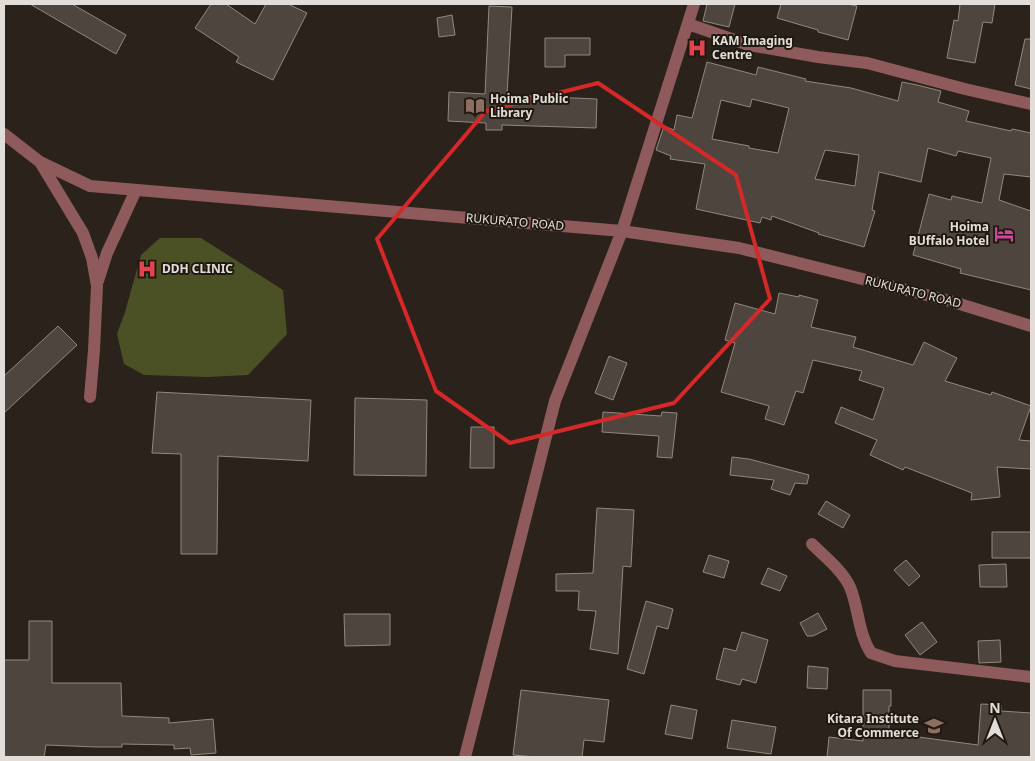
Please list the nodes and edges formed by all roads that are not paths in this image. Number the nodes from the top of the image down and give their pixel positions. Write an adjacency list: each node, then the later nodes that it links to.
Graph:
1 (694, 4): 2 (street)
2 (688, 24): 3 (street); 7 (street)
3 (1031, 104)
4 (4, 134): 5 (street, RUKURATO ROAD)
5 (40, 162): 6 (street, RUKURATO ROAD); 8 (street)
6 (136, 190): 7 (street, RUKURATO ROAD); 8 (street)
7 (622, 231): 9 (street, RUKURATO ROAD); 13 (street)
8 (97, 286): 10 (street)
9 (1031, 326)
10 (90, 397)
11 (812, 544): 12 (street)
12 (1031, 677)
13 (465, 757)

